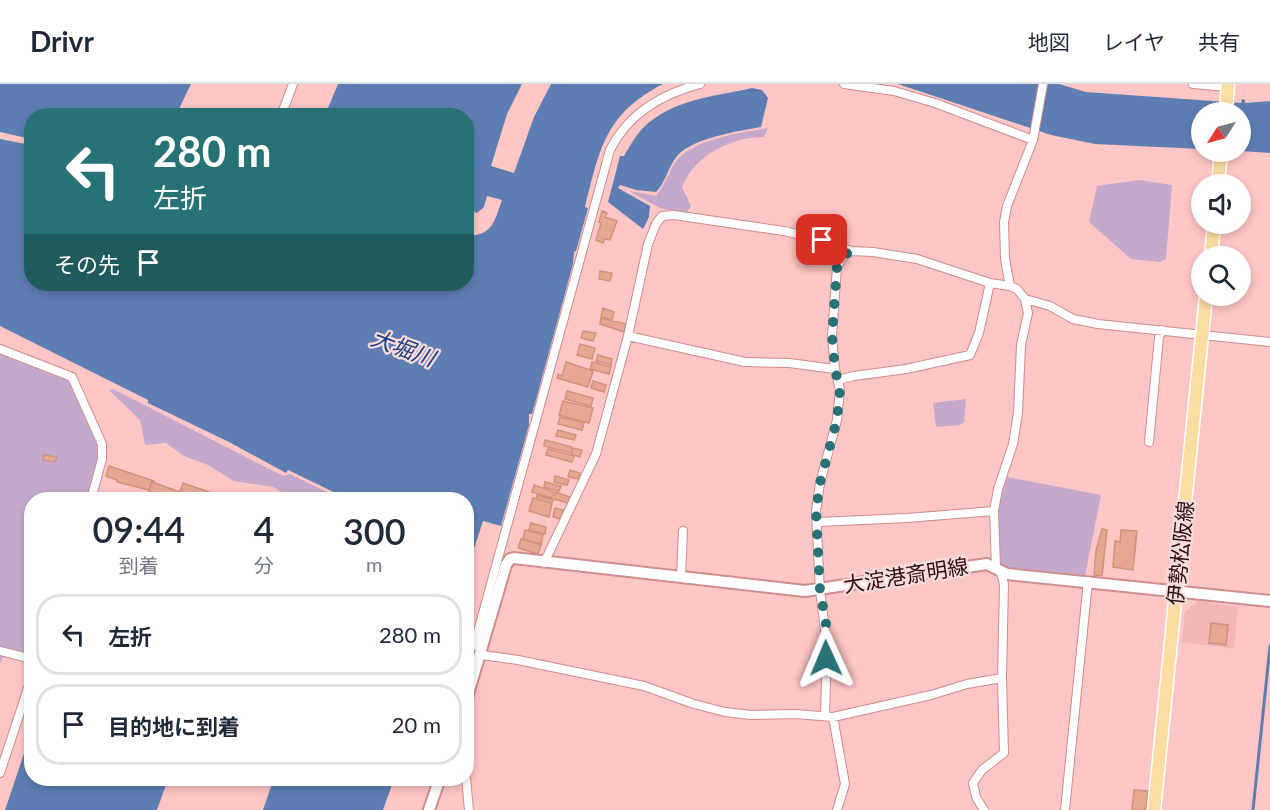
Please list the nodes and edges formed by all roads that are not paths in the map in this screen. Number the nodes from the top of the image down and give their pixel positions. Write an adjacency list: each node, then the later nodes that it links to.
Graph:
1 (293, 84): 7 (street)
2 (700, 84): 33 (street)
3 (844, 84): 8 (street)
4 (1043, 84): 8 (street)
5 (1193, 84): 6 (street)
6 (1228, 89)
7 (284, 108)
8 (1033, 140): 11 (street)
9 (851, 250): 10 (street); 16 (street); 19 (street)
10 (990, 283): 11 (street); 20 (street)
11 (1010, 285): 12 (street)
12 (1025, 299): 14 (street); 23 (street)
13 (1205, 306): 15 (main road, 伊勢松阪線)
14 (1162, 330): 15 (street); 21 (street)
15 (1202, 334): 17 (street); 31 (main road, 伊勢松阪線)
16 (628, 336): 19 (street); 26 (street)
17 (1270, 342)
18 (0, 349): 22 (street)
19 (835, 369): 20 (street)
20 (838, 380): 24 (street)
21 (1149, 442)
22 (93, 492)
23 (994, 511): 24 (street); 27 (street)
24 (818, 522): 30 (street)
25 (683, 531): 28 (street)
26 (544, 562): 28 (main road, 大淀港斎明線); 35 (main road, 大淀港斎明線)
27 (998, 570): 29 (main road, 大淀港斎明線); 30 (main road, 大淀港斎明線); 38 (street)
28 (681, 577): 30 (main road, 大淀港斎明線)
29 (1088, 581): 31 (main road, 大淀港斎明線); 48 (street)
30 (820, 590): 40 (street)
31 (1177, 591): 32 (main road, 大淀港斎明線); 49 (main road, 伊勢松阪線)
32 (1270, 601)
33 (474, 646)
34 (0, 651): 36 (street)
35 (482, 655): 37 (main road, 大淀港斎明線); 40 (street)
36 (24, 657)
37 (474, 678)
38 (1002, 678): 40 (street); 47 (street)
39 (24, 700): 41 (street)
40 (829, 717): 46 (street)
41 (0, 773)
42 (437, 786): 44 (main road)
43 (467, 786): 45 (street)
44 (429, 810)
45 (469, 810)
46 (837, 810)
47 (984, 810)
48 (1065, 810)
49 (1154, 810)

